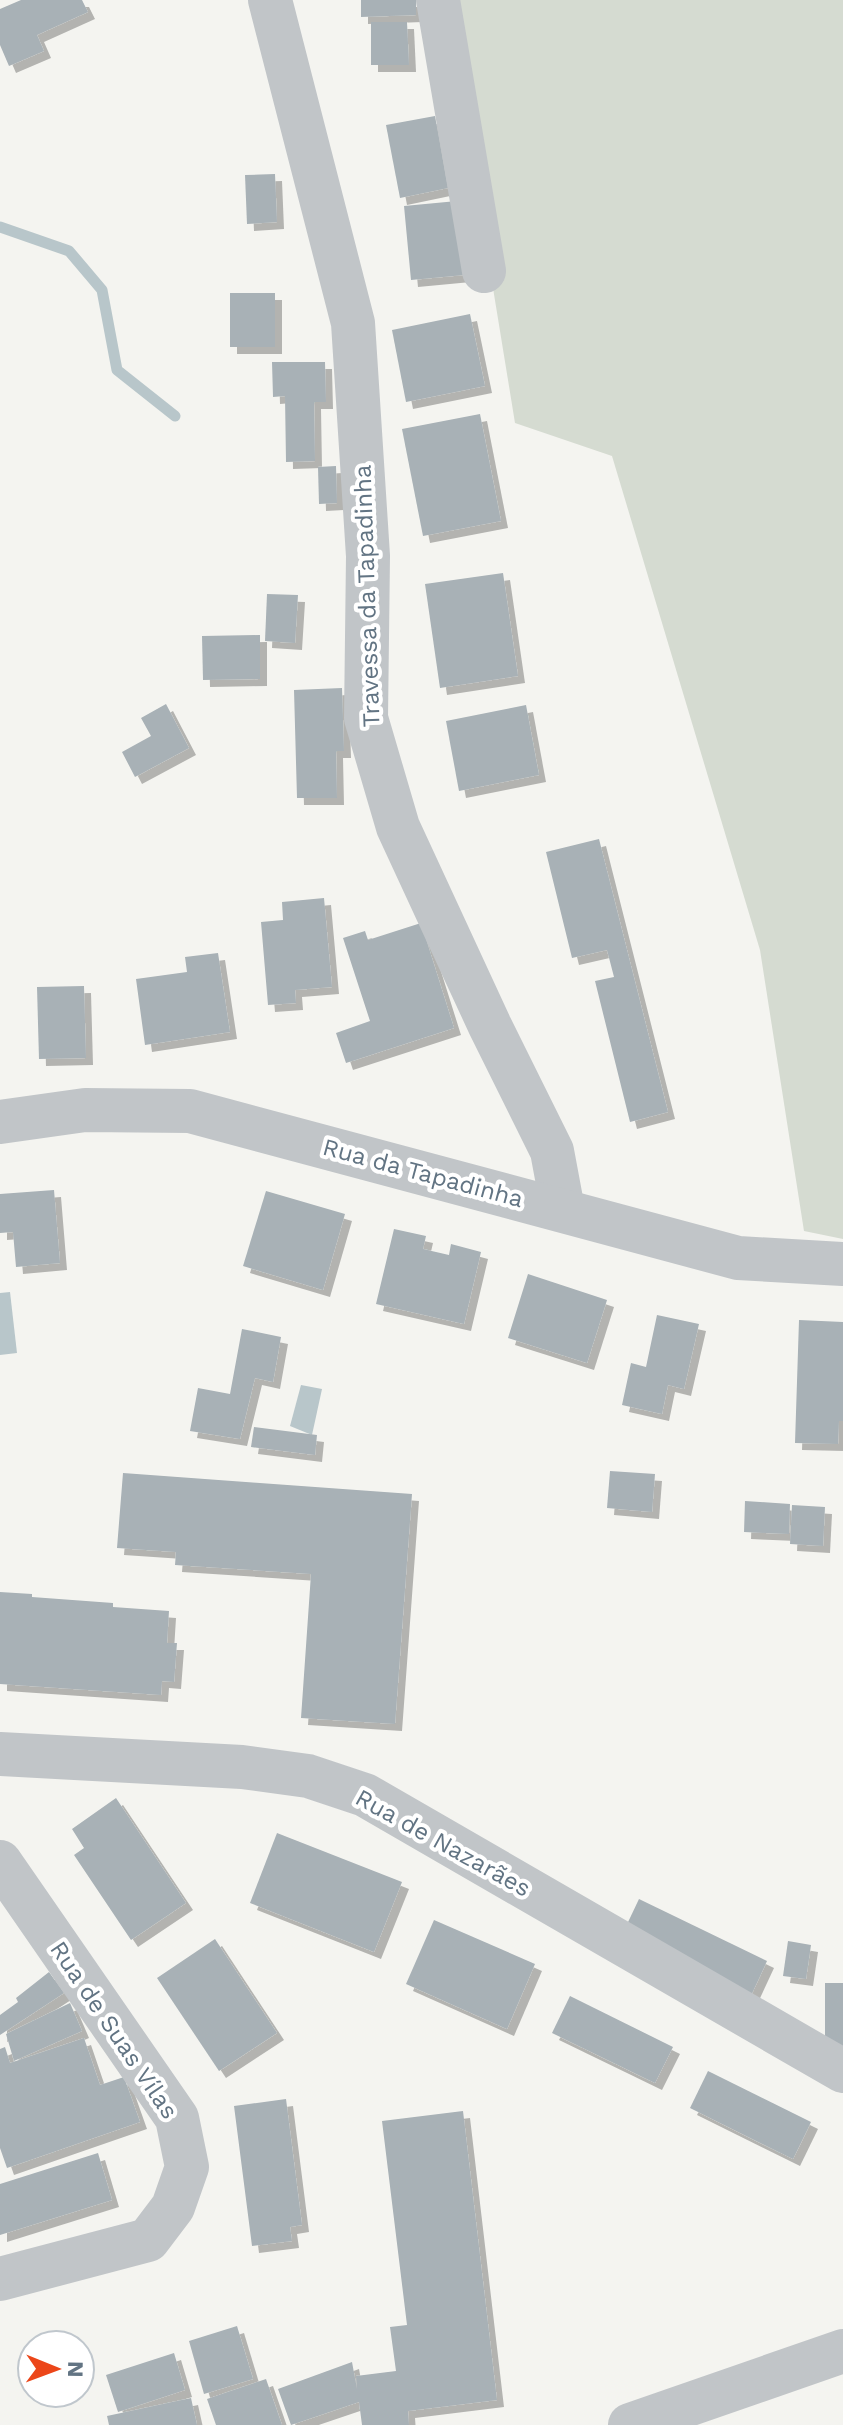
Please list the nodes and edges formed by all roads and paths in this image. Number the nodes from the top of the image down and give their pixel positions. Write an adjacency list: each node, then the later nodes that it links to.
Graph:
1 (270, 0): 5 (street, Travessa da Tapadinha)
2 (438, 0): 3 (street)
3 (484, 271)
4 (0, 1122): 5 (street, Rua da Tapadinha)
5 (563, 1210): 6 (street, Rua da Tapadinha)
6 (843, 1264)
7 (0, 1754): 9 (street, Rua de Nazarães)
8 (0, 1862): 10 (street, Rua de Suas Vílas)
9 (843, 2071)
10 (0, 2279)
11 (843, 2351): 12 (street)
12 (630, 2425)

